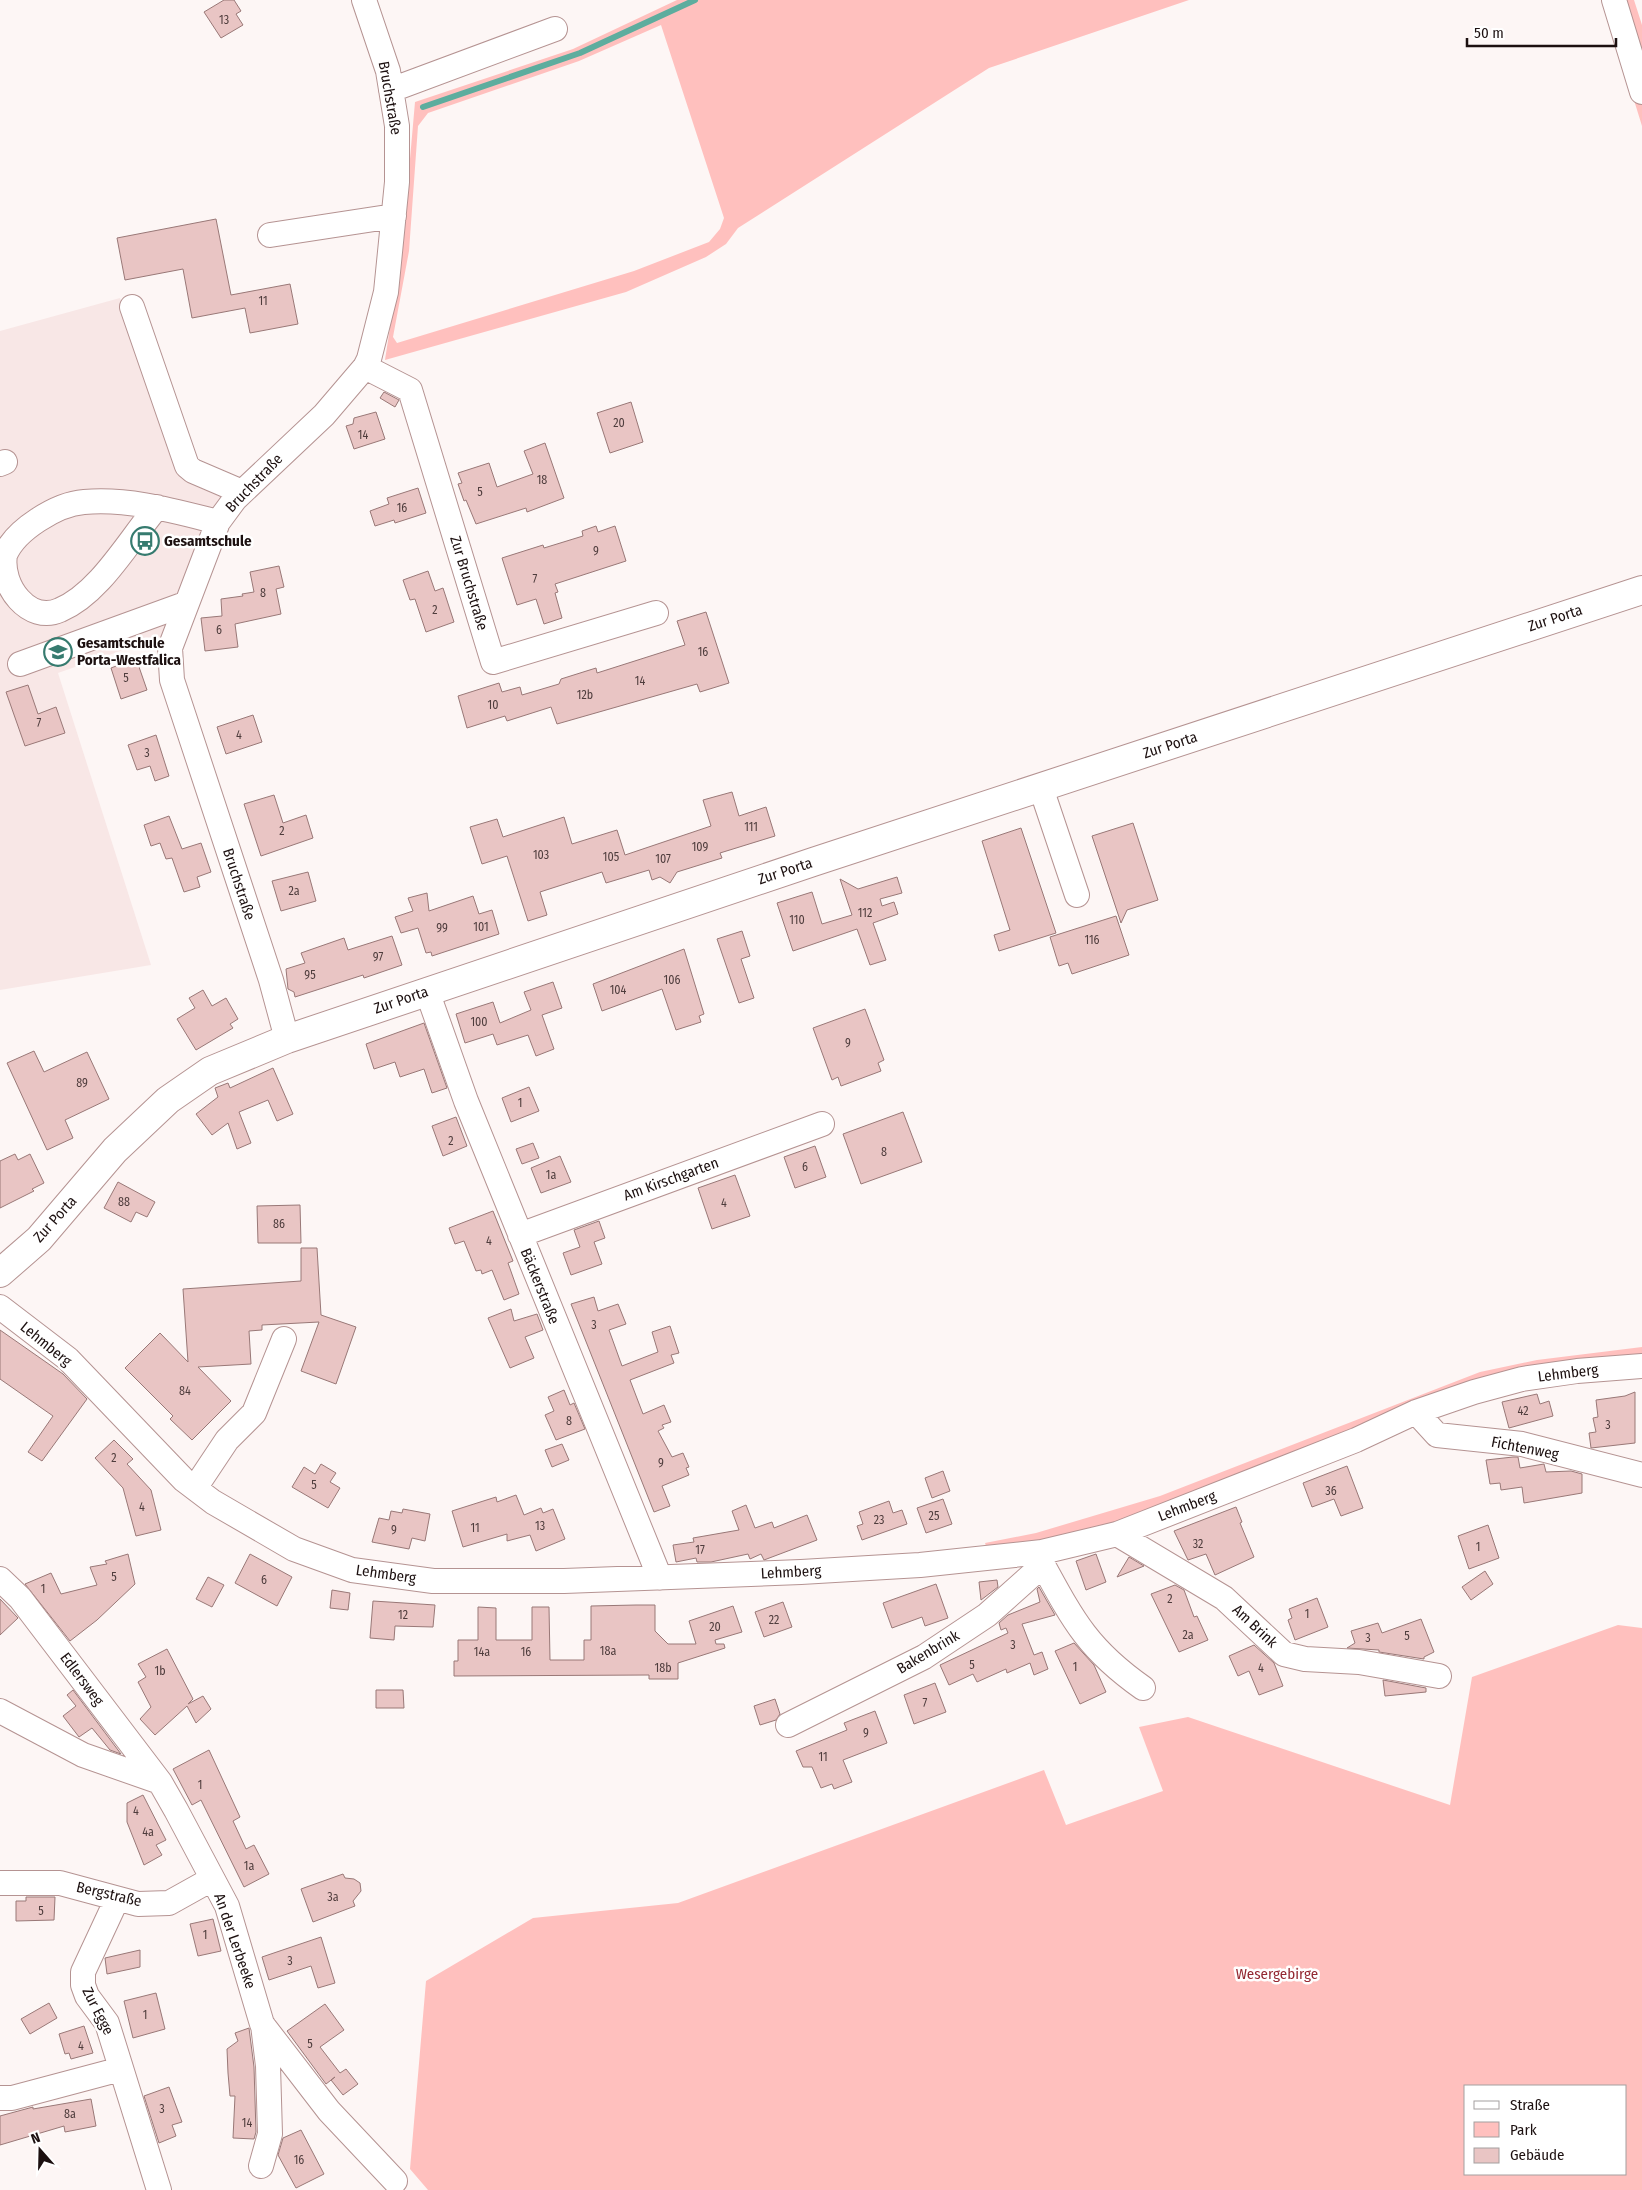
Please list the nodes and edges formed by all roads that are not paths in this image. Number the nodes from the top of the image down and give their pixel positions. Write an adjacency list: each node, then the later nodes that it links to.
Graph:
1 (364, 0): 4 (street, Bruchstraße)
2 (1614, 0): 5 (street)
3 (555, 29): 4 (street)
4 (391, 90): 6 (street, Bruchstraße)
5 (1642, 92)
6 (394, 216): 7 (street); 9 (street, Bruchstraße)
7 (270, 235)
8 (132, 307): 10 (street)
9 (365, 367): 10 (street, Bruchstraße); 16 (street, Zur Bruchstraße)
10 (242, 492): 12 (street, Bruchstraße)
11 (157, 507): 12 (street); 13 (street); 13 (street)
12 (218, 522): 15 (street, Bruchstraße)
13 (8, 534)
14 (1642, 590): 18 (main road, Zur Porta)
15 (185, 604): 17 (street); 21 (street, Bruchstraße)
16 (656, 613)
17 (20, 664)
18 (1041, 788): 19 (street); 20 (main road, Zur Porta)
19 (1077, 895)
20 (427, 991): 21 (main road, Zur Porta); 23 (street, Bäckerstraße)
21 (287, 1038): 24 (main road, Zur Porta)
22 (822, 1124): 23 (street, Am Kirschgarten)
23 (520, 1235): 33 (street, Bäckerstraße)
24 (0, 1273)
25 (0, 1307): 30 (street, Lehmberg)
26 (284, 1339): 30 (street)
27 (1642, 1366): 28 (street, Lehmberg)
28 (1416, 1412): 29 (street, Fichtenweg); 31 (street, Lehmberg)
29 (1642, 1475)
30 (195, 1488): 33 (street, Lehmberg)
31 (1117, 1534): 32 (street, Lehmberg); 35 (street, Am Brink)
32 (1042, 1559): 33 (street, Lehmberg); 36 (street); 38 (street, Bakenbrink)
33 (660, 1578)
34 (0, 1579): 39 (street, Edlersweg)
35 (1439, 1676)
36 (1143, 1688)
37 (0, 1711): 39 (street)
38 (788, 1725)
39 (160, 1782): 40 (street, An der Lerbeeke)
40 (212, 1879): 42 (street, Bergstraße); 43 (street, An der Lerbeeke)
41 (0, 1883): 42 (street, Bergstraße)
42 (117, 1899): 44 (street, Zur Egge)
43 (262, 2024): 46 (street); 47 (street, An der Lerbeeke)
44 (121, 2069): 45 (street); 48 (street, Zur Egge)
45 (0, 2098)
46 (260, 2166)
47 (395, 2181)
48 (159, 2190)

